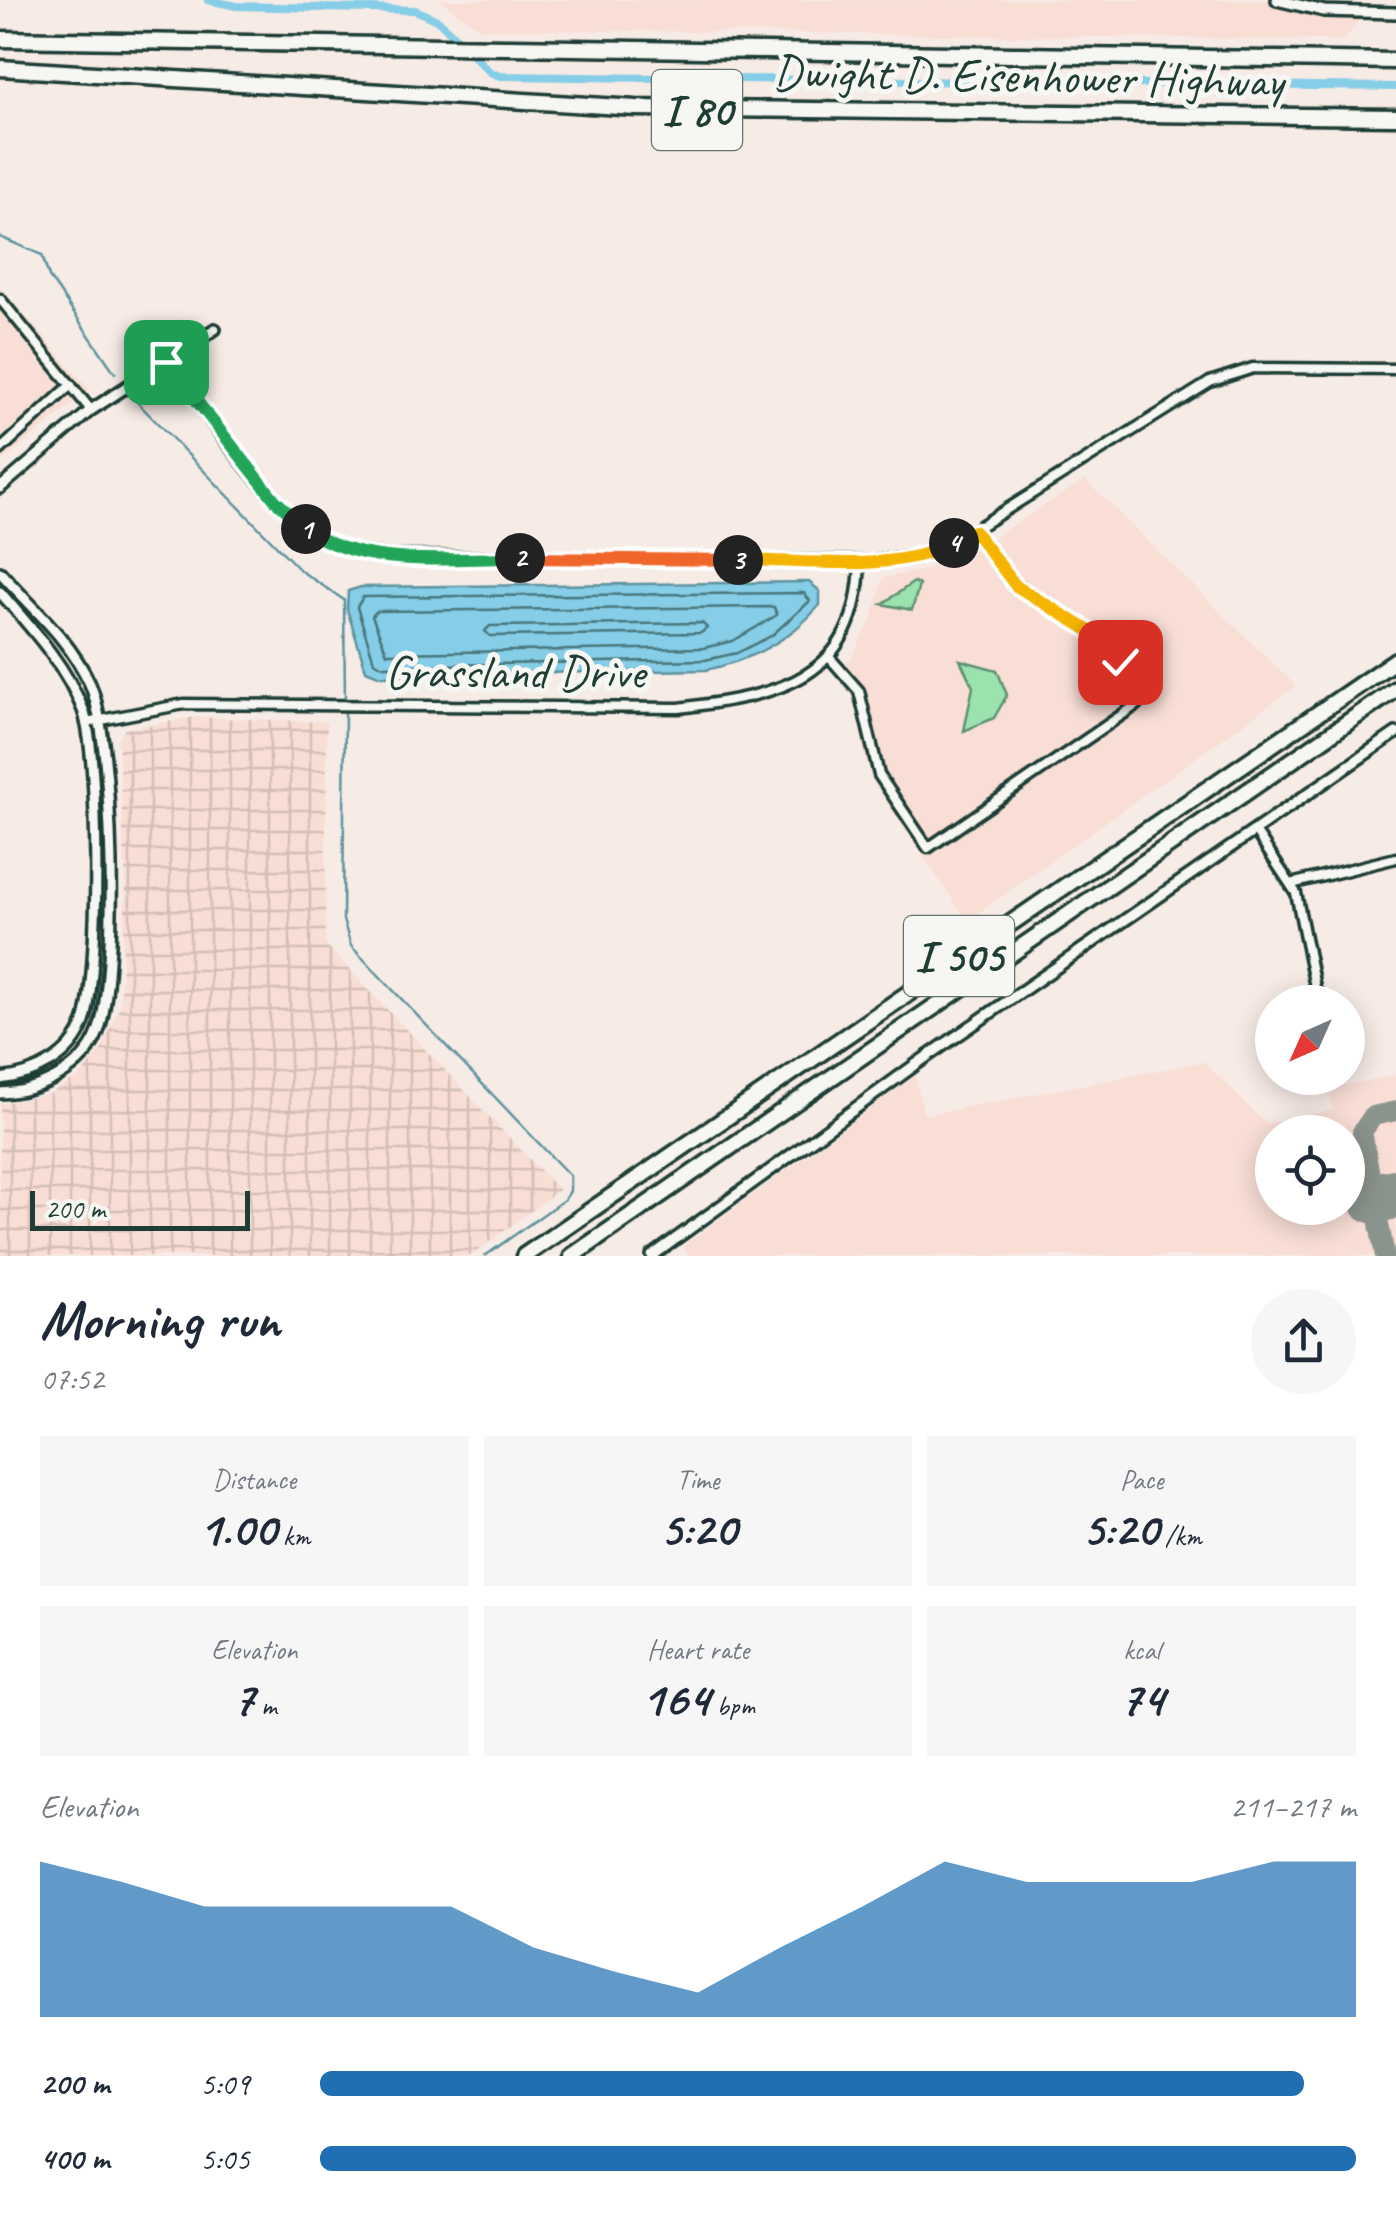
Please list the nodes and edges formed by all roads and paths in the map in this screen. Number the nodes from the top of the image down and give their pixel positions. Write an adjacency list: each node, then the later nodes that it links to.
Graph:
1 (1276, 0): 2 (street)
2 (1396, 12)
3 (0, 39): 4 (highway, Dwight D. Eisenhower Highway / I 80)
4 (1396, 61)
5 (0, 68): 6 (highway, Dwight D. Eisenhower Highway / I 80)
6 (1396, 117)
7 (0, 299): 11 (street)
8 (215, 329): 9 (street)
9 (166, 362): 12 (street); 16 (street)
10 (1396, 368): 15 (street)
11 (72, 386): 12 (street); 13 (street)
12 (91, 410): 14 (street)
13 (0, 450)
14 (0, 488)
15 (974, 531): 16 (street); 19 (street)
16 (860, 560): 19 (street)
17 (0, 572): 22 (street)
18 (0, 592): 23 (street)
19 (830, 658): 22 (street, Grassland Drive)
20 (1396, 660): 31 (highway, I 505)
21 (1396, 688): 32 (highway, I 505)
22 (102, 720): 23 (street, Grassland Drive); 30 (street)
23 (86, 722): 29 (street)
24 (1396, 734): 25 (street)
25 (1255, 830): 27 (street); 33 (street)
26 (1396, 858): 27 (street)
27 (1291, 884): 28 (street)
28 (1314, 985)
29 (0, 1079)
30 (0, 1093)
31 (524, 1256)
32 (572, 1256)
33 (652, 1256)

